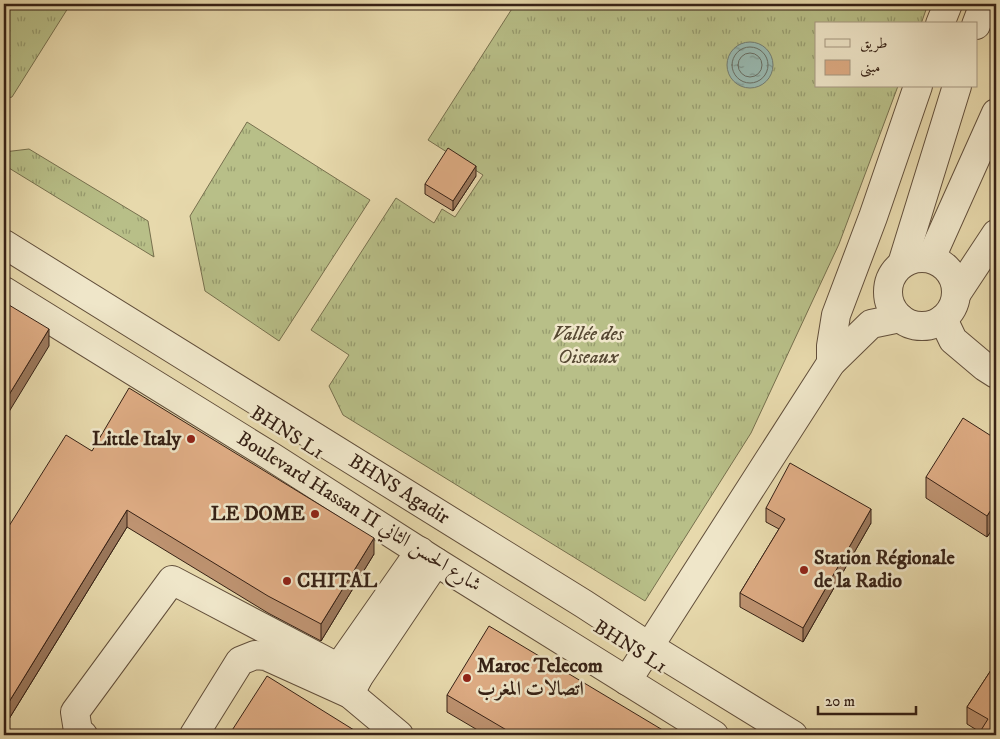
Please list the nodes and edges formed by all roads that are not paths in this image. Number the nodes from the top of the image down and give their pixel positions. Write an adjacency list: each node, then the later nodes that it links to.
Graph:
1 (948, 4): 3 (street)
2 (984, 4): 4 (street)
3 (941, 22)
4 (977, 22)
5 (917, 88): 17 (street)
6 (956, 88): 12 (street)
7 (996, 113): 11 (street)
8 (996, 234): 14 (street)
9 (4, 244): 20 (street, BHNS Agadir)
10 (4, 256): 20 (street, BHNS L1)
11 (931, 258): 12 (street); 14 (street)
12 (902, 264): 15 (street)
13 (4, 291): 19 (street, Boulevard Hassan II شارع الحسن الثاني)
14 (957, 292): 16 (street)
15 (900, 318): 16 (street); 17 (street)
16 (943, 319): 18 (street)
17 (832, 363): 20 (street)
18 (996, 374)
19 (428, 557): 21 (street); 22 (street, Boulevard Hassan II شارع الحسن الثاني)
20 (646, 652): 22 (street); 27 (street, BHNS L1); 28 (street, BHNS Agadir)
21 (343, 681): 23 (street); 24 (street); 25 (street)
22 (627, 681): 26 (street, Boulevard Hassan II شارع الحسن الثاني)
23 (83, 735)
24 (194, 735)
25 (398, 735)
26 (714, 735)
27 (774, 735)
28 (793, 735)

